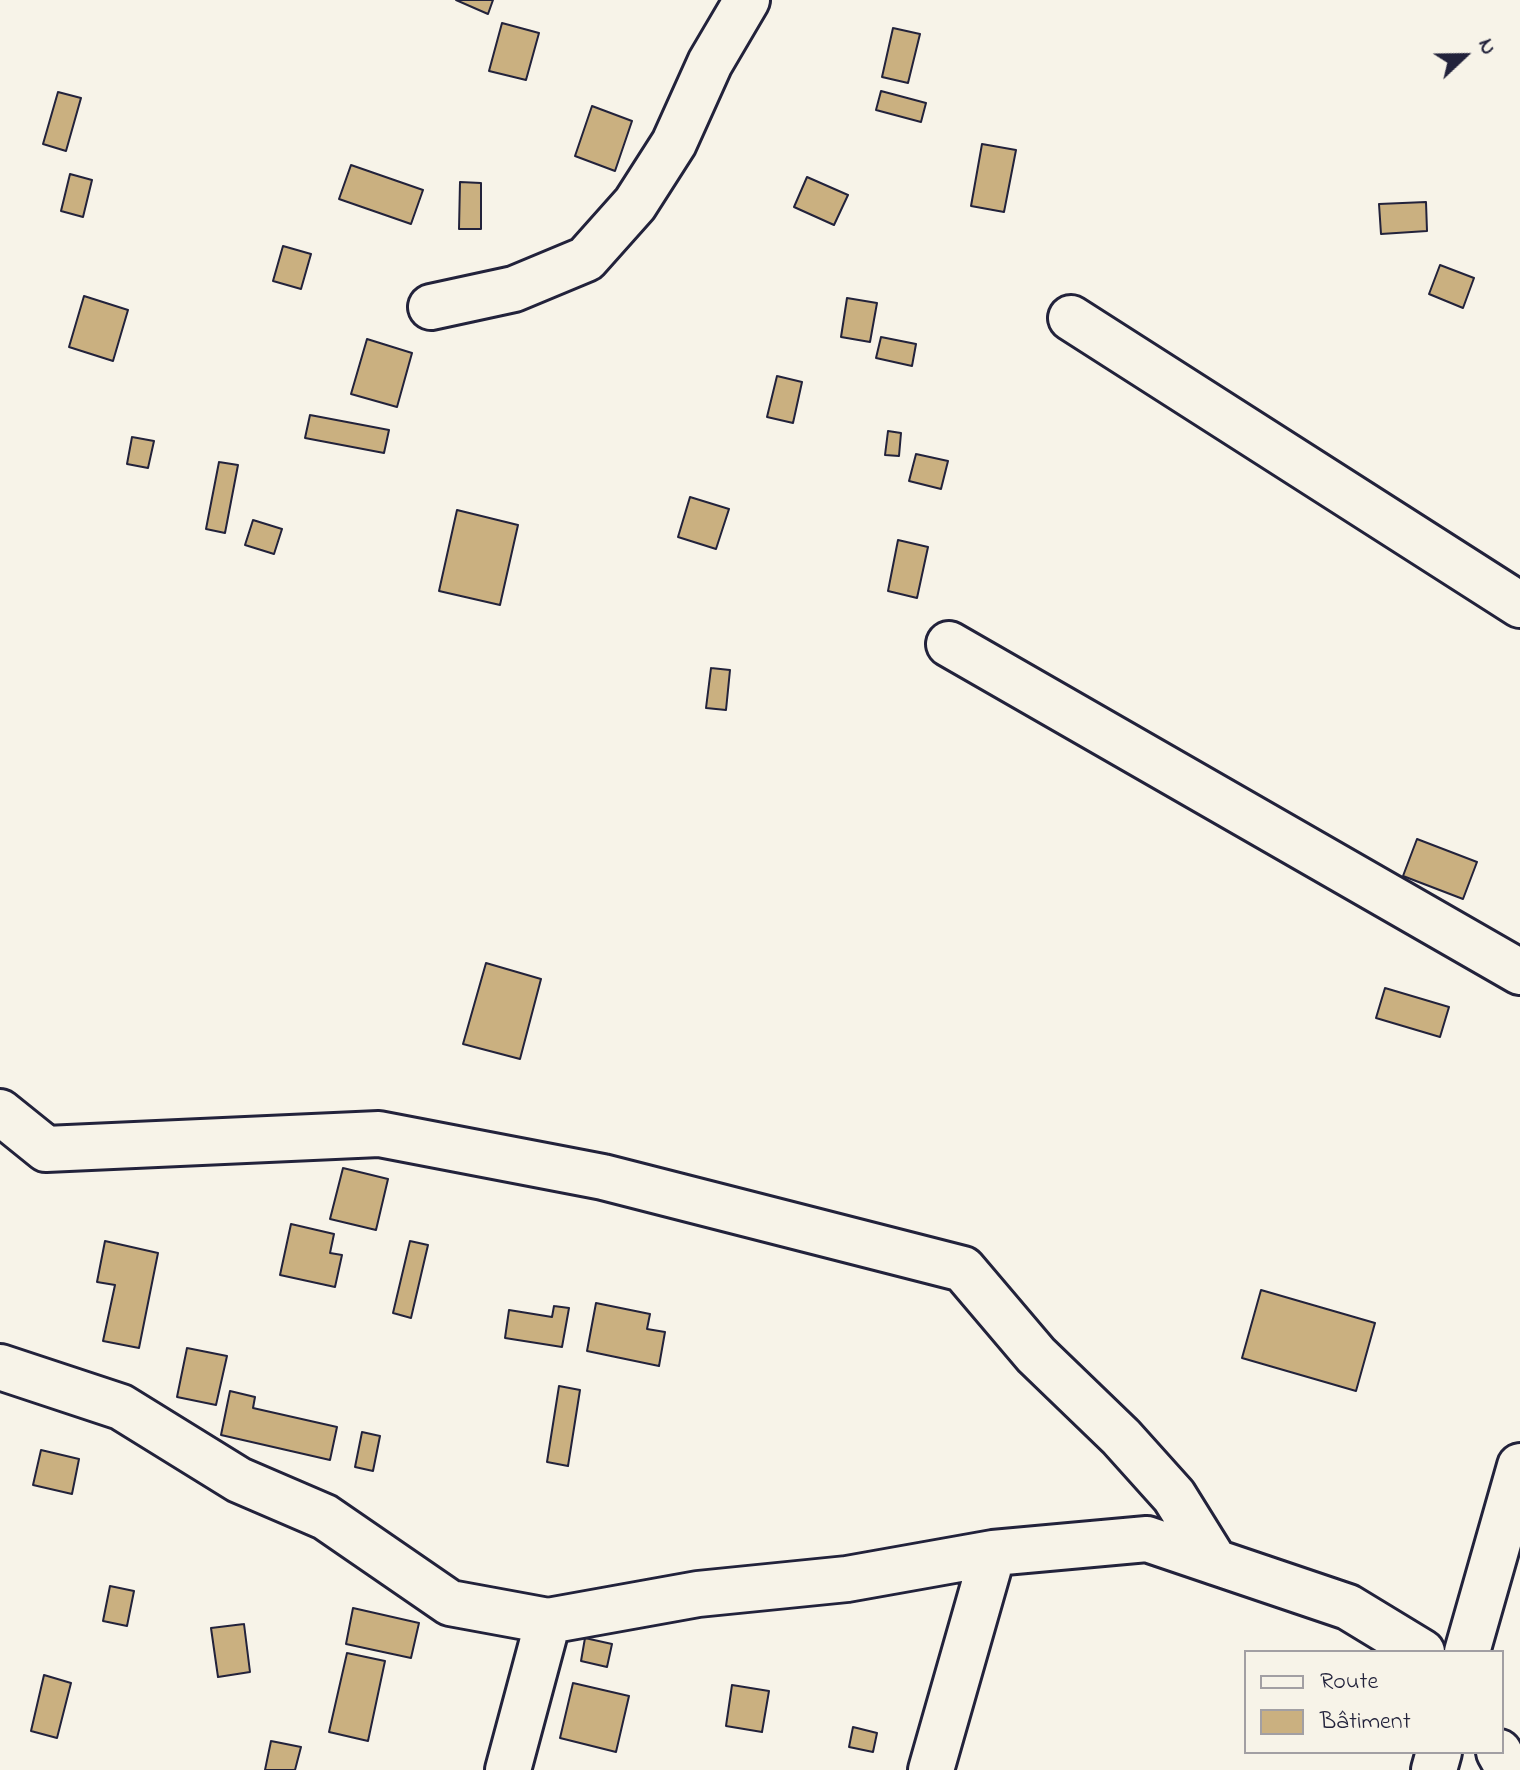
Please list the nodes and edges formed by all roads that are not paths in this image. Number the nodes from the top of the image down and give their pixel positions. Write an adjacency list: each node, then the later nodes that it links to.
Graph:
1 (747, 0): 2 (street)
2 (431, 307)
3 (1071, 318): 4 (street)
4 (1520, 605)
5 (949, 644): 6 (street)
6 (1520, 972)
7 (0, 1112): 11 (street)
8 (0, 1367): 12 (street)
9 (1520, 1466): 14 (street)
10 (993, 1553): 11 (street); 12 (street); 16 (street)
11 (1215, 1562): 13 (street)
12 (548, 1621): 15 (street)
13 (1419, 1650)
14 (1468, 1650)
15 (508, 1770)
16 (931, 1770)

